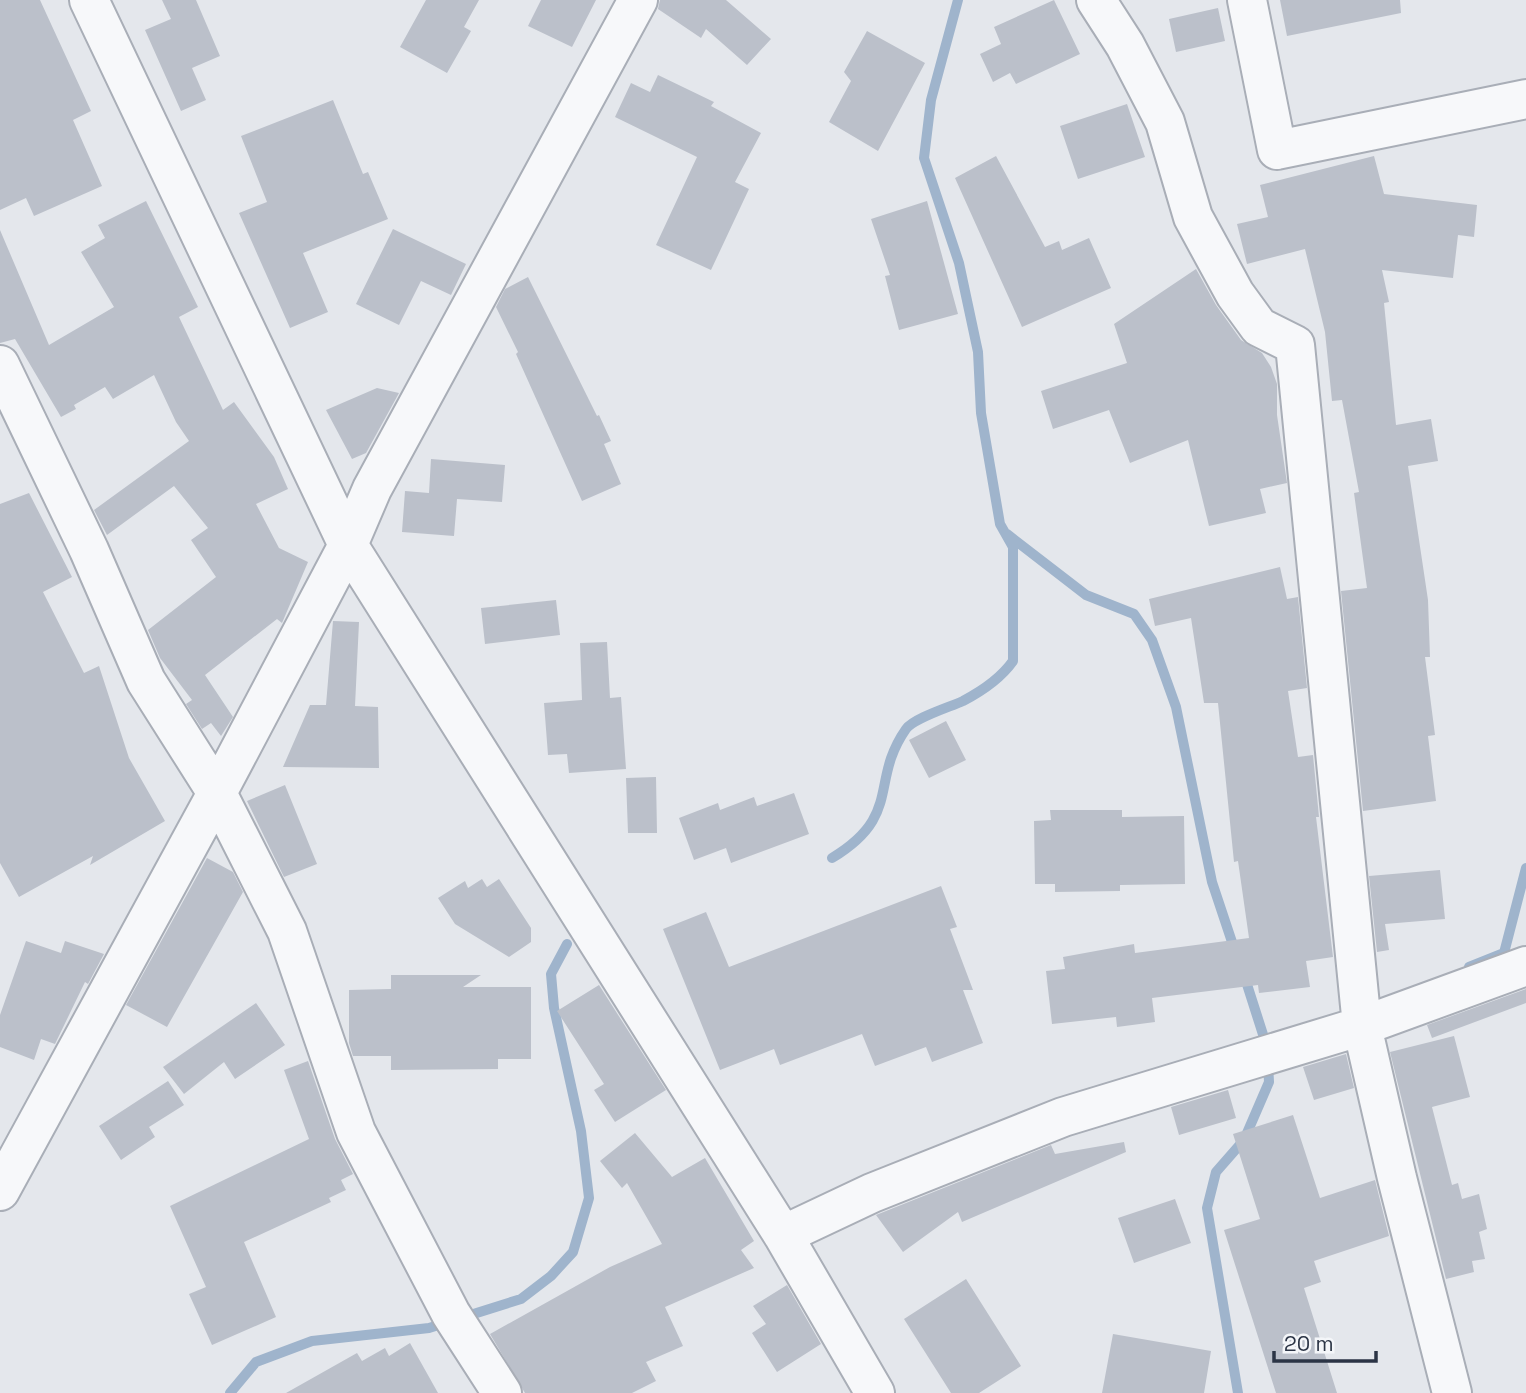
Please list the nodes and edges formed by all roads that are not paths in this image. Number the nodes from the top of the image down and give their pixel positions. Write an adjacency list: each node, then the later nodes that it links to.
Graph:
1 (89, 0): 7 (street)
2 (638, 0): 7 (street)
3 (1096, 0): 10 (street)
4 (1247, 0): 5 (street)
5 (1526, 99)
6 (0, 365): 8 (street)
7 (348, 545): 8 (street); 12 (street)
8 (217, 793): 11 (street); 13 (street)
9 (1526, 966): 10 (street)
10 (1362, 1026): 12 (street); 15 (street)
11 (0, 1191)
12 (783, 1235): 14 (street)
13 (502, 1393)
14 (875, 1393)
15 (1452, 1393)

